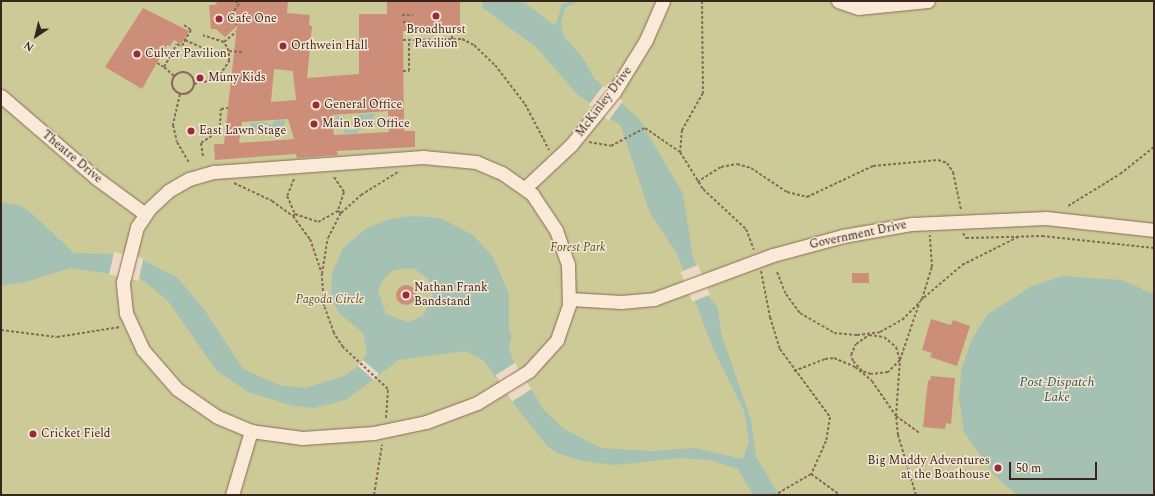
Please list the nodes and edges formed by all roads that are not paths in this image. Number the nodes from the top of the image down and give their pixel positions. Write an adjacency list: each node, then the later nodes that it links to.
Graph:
1 (663, 1): 5 (street, McKinley Drive)
2 (838, 1): 3 (street)
3 (928, 1)
4 (1, 96): 6 (street, Theatre Drive)
5 (525, 188): 6 (street); 8 (street)
6 (145, 214): 9 (street)
7 (1154, 230): 8 (street, Government Drive)
8 (570, 299): 9 (street)
9 (251, 431): 10 (street)
10 (232, 495)

